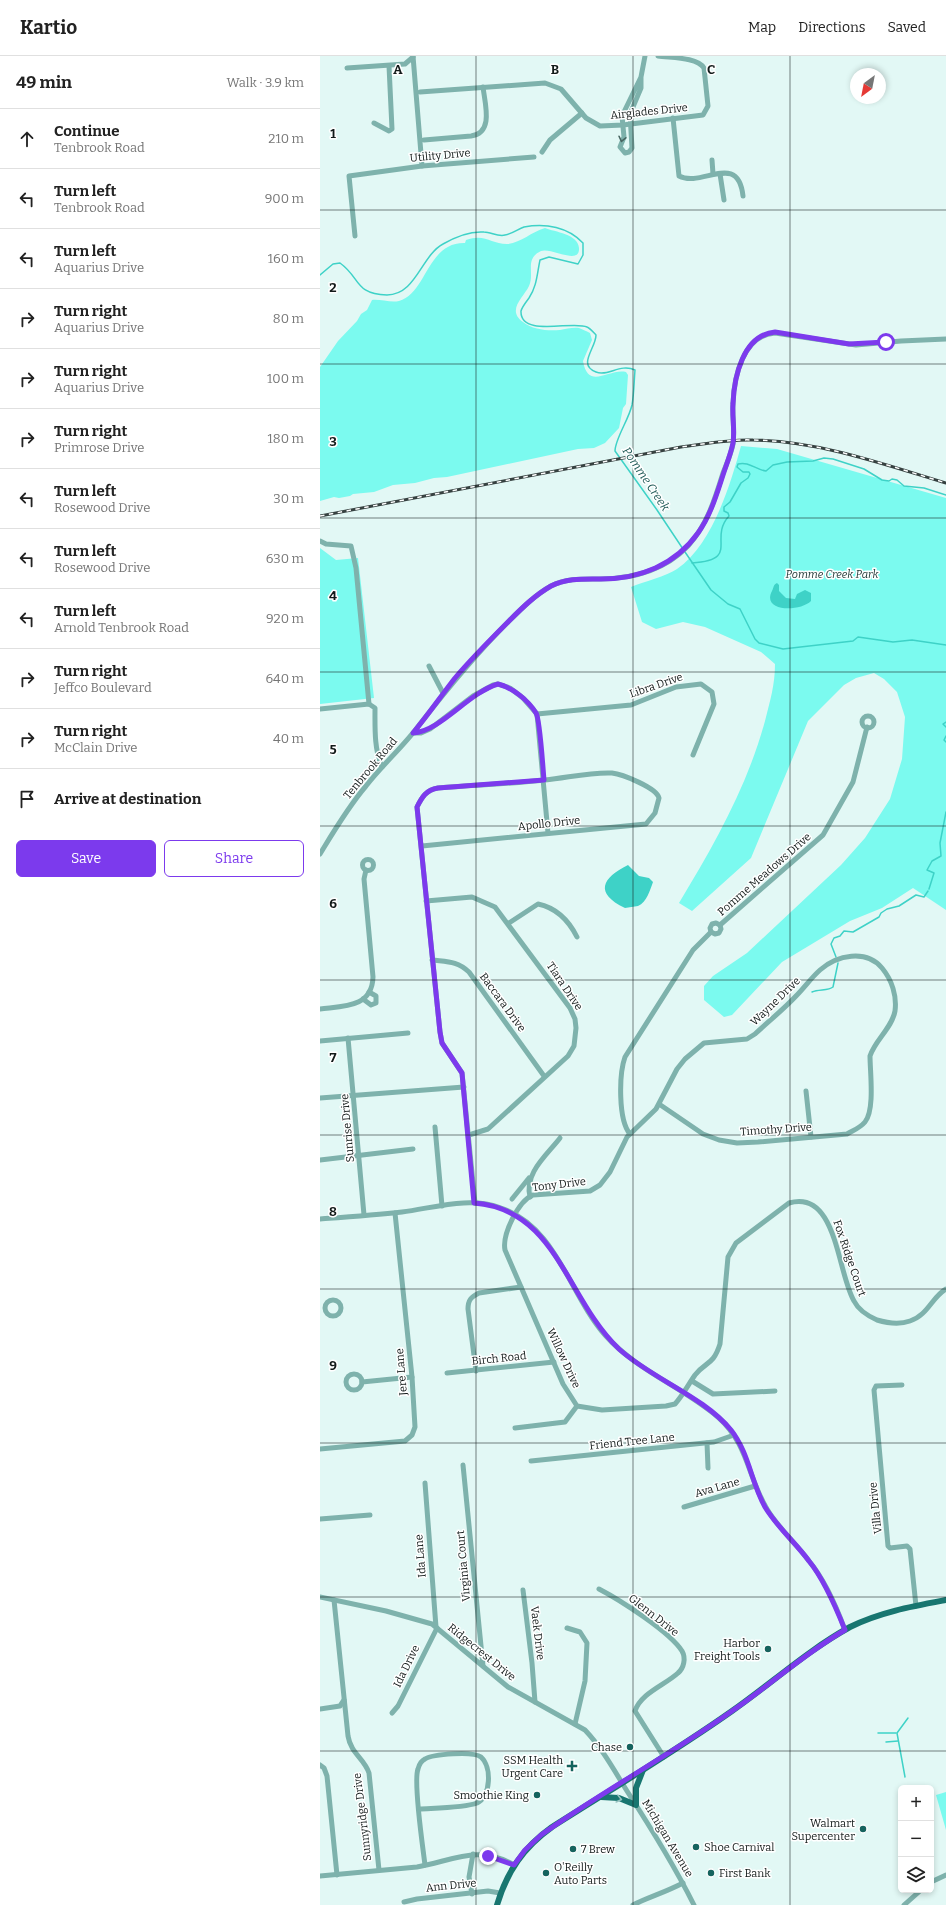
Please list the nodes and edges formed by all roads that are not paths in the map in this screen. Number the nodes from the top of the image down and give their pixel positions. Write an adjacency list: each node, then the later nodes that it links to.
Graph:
1 (413, 56): 4 (street); 18 (street)
2 (645, 56): 6 (street)
3 (658, 56): 10 (street, Airglades Drive)
4 (388, 66): 5 (street); 11 (street)
5 (347, 68)
6 (641, 77): 12 (street); 13 (street)
7 (483, 88): 8 (street, Airglades Drive); 9 (street, Airglades Drive); 14 (street)
8 (420, 92)
9 (582, 113): 13 (street, Airglades Drive); 15 (street)
10 (673, 118): 12 (street, Airglades Drive); 19 (street)
11 (374, 123)
12 (631, 124): 13 (street, Airglades Drive); 13 (street, one-way to 12)
13 (623, 125)
14 (424, 140)
15 (542, 152)
16 (534, 157): 18 (street, Utility Drive)
17 (712, 160): 19 (street)
18 (422, 166): 23 (street, Utility Drive)
19 (713, 174): 20 (street)
20 (722, 174): 21 (street); 22 (street)
21 (743, 196)
22 (724, 200)
23 (356, 236)
24 (946, 339): 27 (street, Tenbrook Road)
25 (320, 541): 28 (street)
26 (429, 666): 27 (street)
27 (443, 693): 32 (street, Tenbrook Road)
28 (369, 704): 29 (street); 34 (street)
29 (320, 709)
30 (537, 714): 32 (street); 33 (street, Libra Drive); 35 (street)
31 (867, 727): 58 (street, Pomme Meadows Drive)
32 (413, 733): 34 (street, Tenbrook Road)
33 (693, 755)
34 (382, 767): 38 (street, Tenbrook Road)
35 (544, 780): 36 (street); 36 (street, Apollo Drive); 37 (street)
36 (548, 834): 37 (street, Apollo Drive)
37 (422, 846): 40 (street)
38 (320, 854)
39 (366, 870): 44 (street)
40 (426, 901): 41 (street, Tiara Drive); 43 (street)
41 (509, 923): 42 (street); 50 (street, Tiara Drive)
42 (577, 937)
43 (432, 960): 50 (street, Baccara Drive); 51 (street)
44 (369, 992): 45 (street); 45 (street)
45 (363, 999): 46 (street)
46 (320, 1009)
47 (408, 1033): 48 (street)
48 (348, 1038): 49 (street); 53 (street, Sunrise Drive)
49 (320, 1041)
50 (544, 1076): 59 (street, Tiara Drive)
51 (464, 1087): 53 (street); 59 (street)
52 (806, 1091): 60 (street)
53 (354, 1095): 54 (street); 63 (street, Sunrise Drive)
54 (320, 1098)
55 (659, 1104): 56 (street, Wayne Drive); 58 (street, Wayne Drive); 60 (street, Timothy Drive)
56 (870, 1112): 60 (street, Timothy Drive)
57 (434, 1127): 69 (street)
58 (630, 1134): 66 (street, Tony Drive)
59 (469, 1136): 68 (street)
60 (811, 1137)
61 (560, 1138): 65 (street)
62 (413, 1148): 63 (street)
63 (360, 1155): 64 (street); 72 (street, Sunrise Drive)
64 (320, 1160)
65 (531, 1175): 66 (street); 67 (street)
66 (530, 1197): 71 (street, Tony Drive)
67 (512, 1199)
68 (474, 1203): 69 (street); 71 (street)
69 (442, 1206): 70 (street)
70 (395, 1213): 72 (street); 79 (street, Jere Lane)
71 (516, 1214): 74 (street, Willow Drive); 84 (street)
72 (364, 1215): 73 (street)
73 (320, 1219)
74 (521, 1287): 76 (street, Willow Drive); 77 (street)
75 (946, 1289): 80 (street, Fox Ridge Court)
76 (554, 1362): 77 (street, Birch Road); 85 (street, Willow Drive)
77 (476, 1371): 78 (street, Birch Road)
78 (447, 1373)
79 (412, 1377): 81 (street); 89 (street, Jere Lane)
80 (692, 1381): 83 (street); 84 (street, Fox Ridge Court)
81 (362, 1382)
82 (902, 1385): 103 (street, Villa Drive)
83 (775, 1391)
84 (683, 1394): 85 (street); 87 (street)
85 (578, 1406): 86 (street)
86 (515, 1428)
87 (734, 1435): 88 (street, Friend Tree Lane); 94 (street)
88 (707, 1443): 90 (street, Friend Tree Lane); 92 (street)
89 (320, 1448)
90 (530, 1461)
91 (463, 1465): 107 (street, Virginia Court)
92 (708, 1468)
93 (425, 1483): 104 (street, Ida Lane)
94 (755, 1486): 95 (street, Ava Lane); 106 (street)
95 (684, 1507)
96 (370, 1515): 97 (street)
97 (320, 1519)
98 (599, 1588): 113 (street, Glenn Drive)
99 (523, 1590): 109 (street, Vaek Drive)
100 (320, 1597): 101 (street, Ridgecrest Drive)
101 (334, 1600): 104 (street, Ridgecrest Drive); 108 (street, Sunnyridge Drive)
102 (946, 1600): 103 (main road)
103 (916, 1606): 106 (main road)
104 (437, 1628): 107 (street, Ridgecrest Drive); 111 (street, Ida Drive)
105 (567, 1628): 112 (street)
106 (845, 1630): 113 (main road)
107 (483, 1666): 109 (street, Ridgecrest Drive)
108 (344, 1699): 110 (street); 123 (street, Sunnyridge Drive)
109 (535, 1702): 112 (street, Ridgecrest Drive)
110 (320, 1709)
111 (392, 1713)
112 (575, 1724): 116 (street, Ridgecrest Drive)
113 (664, 1757): 115 (main road)
114 (320, 1765): 124 (street)
115 (644, 1769): 116 (main road); 118 (main road)
116 (622, 1783): 117 (main road); 118 (street, Michigan Avenue)
117 (601, 1796): 118 (main road, one-way to 118); 121 (main road)
118 (636, 1805): 128 (street, Michigan Avenue)
119 (420, 1809): 119 (street); 122 (street)
120 (473, 1854): 121 (street); 122 (street); 131 (street)
121 (514, 1865): 129 (main road)
122 (425, 1866): 123 (street)
123 (379, 1870): 124 (street)
124 (337, 1875): 126 (street)
125 (946, 1875): 127 (street)
126 (320, 1876)
127 (934, 1881)
128 (683, 1883): 134 (street); 135 (street, Michigan Avenue)
129 (500, 1893): 131 (street, Ann Drive); 133 (main road)
130 (918, 1893): 136 (street)
131 (472, 1894): 132 (street, Ann Drive)
132 (404, 1902)
133 (497, 1905)
134 (633, 1905)
135 (694, 1905)
136 (904, 1905)

